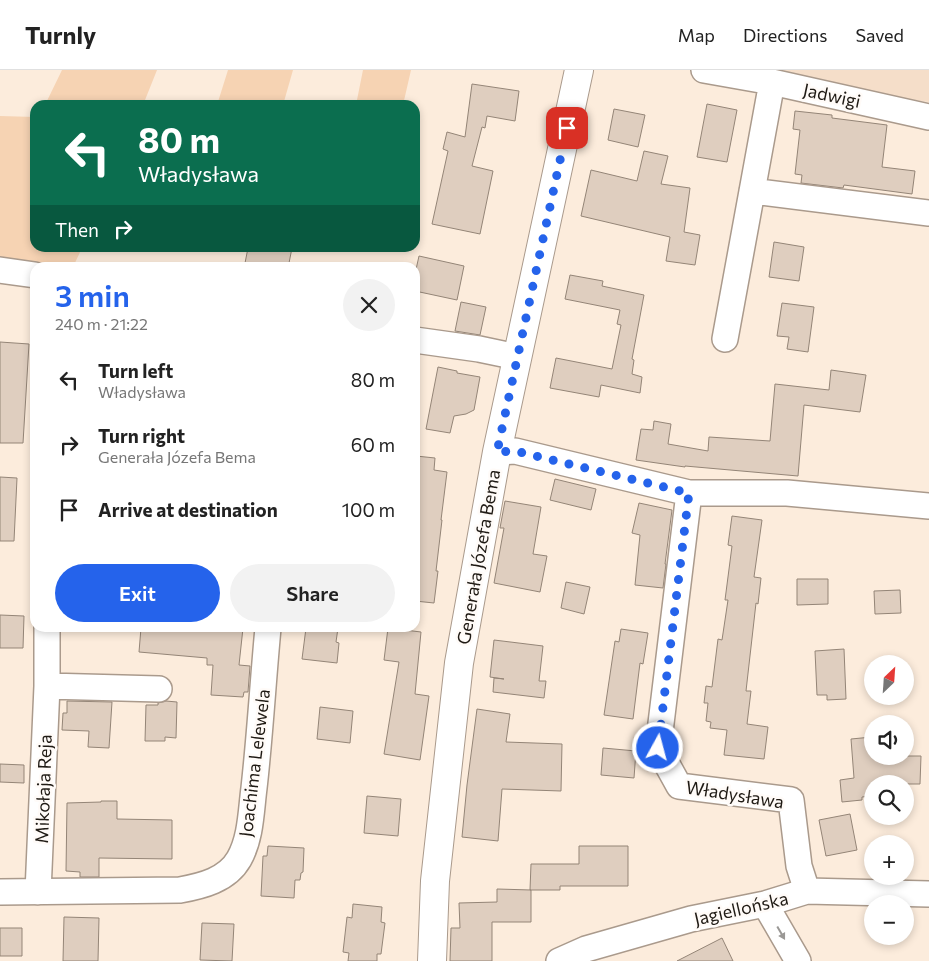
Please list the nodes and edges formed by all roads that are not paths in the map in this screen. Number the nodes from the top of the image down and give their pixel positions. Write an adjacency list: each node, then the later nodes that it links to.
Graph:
1 (579, 70): 11 (street, Generała Józefa Bema)
2 (704, 70): 3 (street, Jadwigi)
3 (772, 82): 4 (street, Jadwigi); 5 (street)
4 (929, 117)
5 (752, 191): 6 (street); 9 (street)
6 (929, 213)
7 (0, 270): 8 (street)
8 (30, 274)
9 (726, 339)
10 (420, 341): 11 (street)
11 (517, 357): 12 (street, Generała Józefa Bema)
12 (497, 452): 13 (street); 24 (street, Generała Józefa Bema)
13 (689, 493): 14 (street); 19 (street, Władysława)
14 (929, 506)
15 (47, 632): 17 (street, Mikołaja Reja)
16 (268, 632): 21 (street, Joachima Lelewela)
17 (47, 686): 18 (street); 21 (street, Mikołaja Reja)
18 (159, 689)
19 (807, 891): 22 (street, Jagiellońska); 23 (street, Jagiellońska)
20 (0, 892): 21 (street, Joachima Lelewela)
21 (38, 892)
22 (929, 894)
23 (765, 904): 25 (street, Jagiellońska); 26 (street, one-way to 26)
24 (432, 961)
25 (559, 961)
26 (798, 961)

